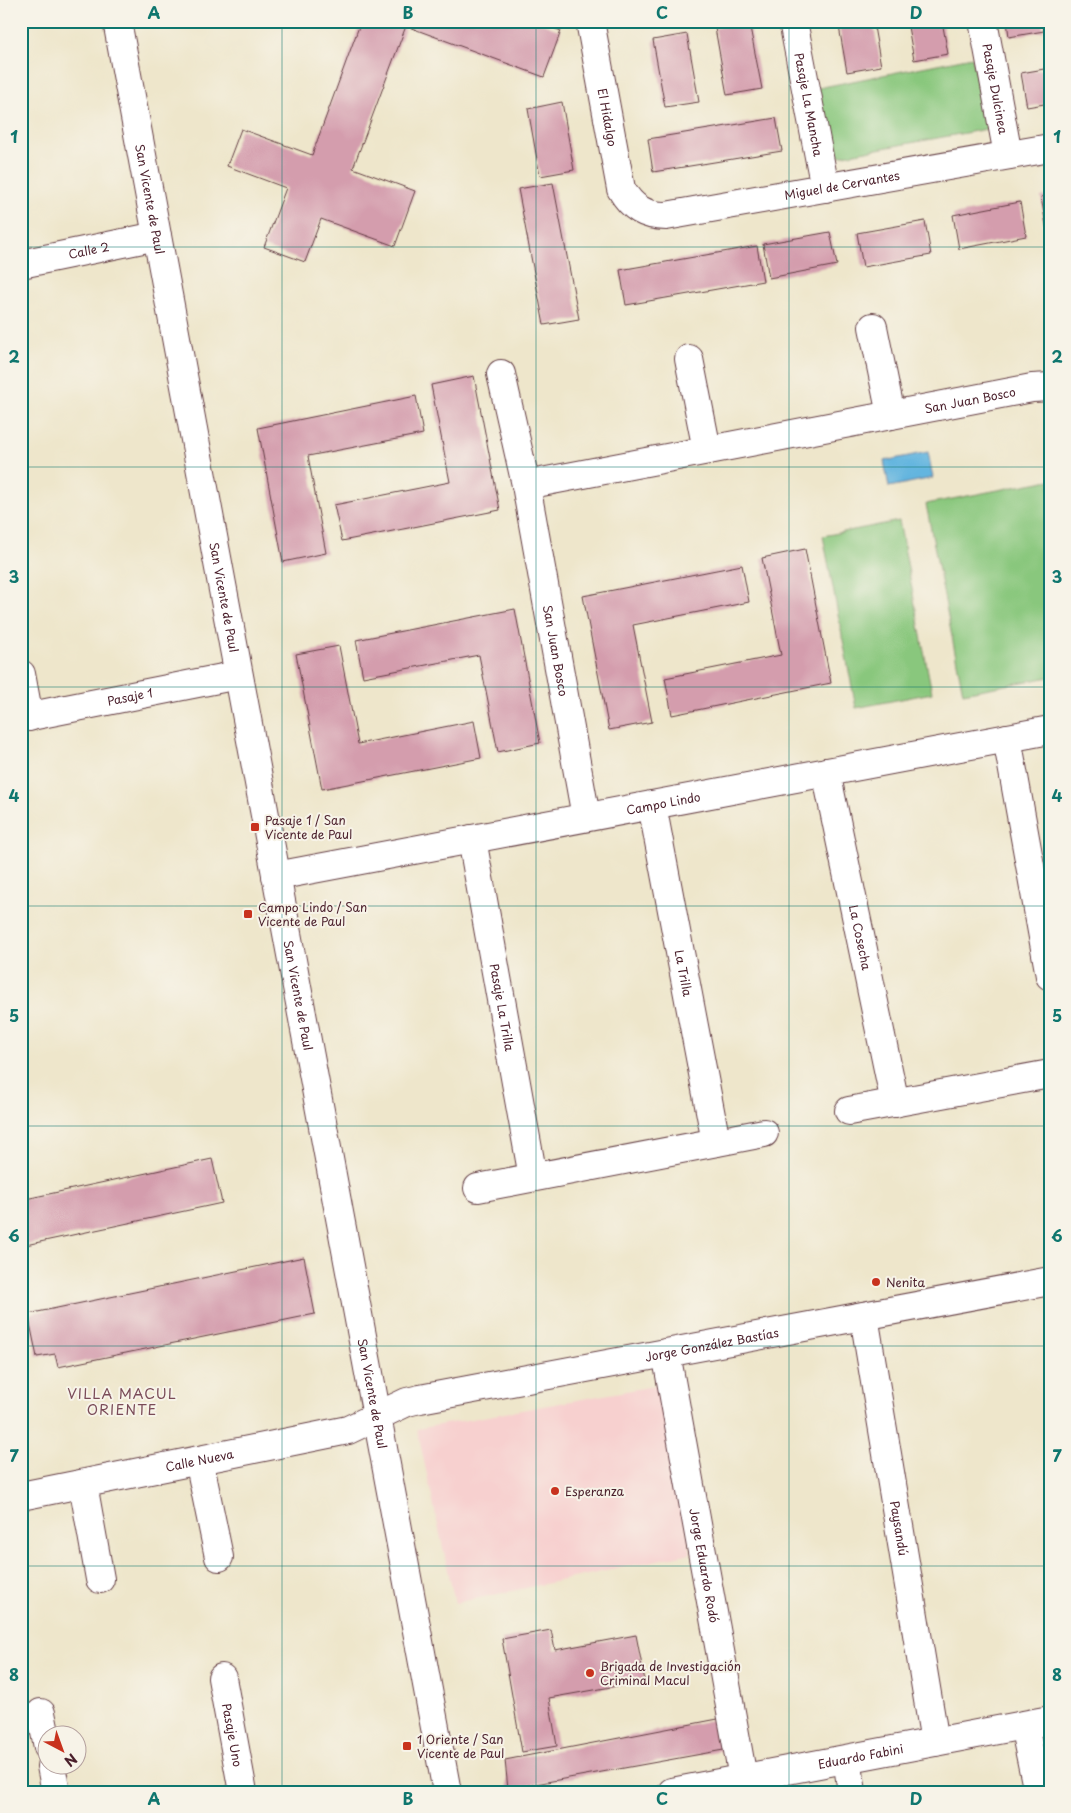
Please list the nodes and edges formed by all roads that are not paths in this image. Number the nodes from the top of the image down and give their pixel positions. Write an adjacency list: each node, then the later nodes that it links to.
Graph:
1 (117, 21): 9 (street, San Vicente de Paul)
2 (590, 21): 8 (street, El Hidalgo)
3 (793, 21): 7 (street, Pasaje La Mancha)
4 (983, 21): 6 (street, Pasaje Dulcinea)
5 (1050, 148): 6 (street, Miguel de Cervantes)
6 (1008, 155): 7 (street, Miguel de Cervantes)
7 (825, 188): 8 (street, Miguel de Cervantes)
8 (636, 208)
9 (156, 236): 10 (street, Calle 2); 19 (street, San Vicente de Paul)
10 (21, 264)
11 (873, 327): 15 (street)
12 (689, 359): 16 (street)
13 (500, 374): 17 (street, San Juan Bosco)
14 (1050, 387): 15 (street, San Juan Bosco)
15 (891, 415): 16 (street, San Juan Bosco)
16 (707, 450): 17 (street, San Juan Bosco)
17 (526, 484): 25 (street, San Juan Bosco)
18 (21, 674): 20 (street)
19 (238, 675): 20 (street, Pasaje 1); 27 (street, San Vicente de Paul)
20 (25, 718)
21 (1050, 730): 22 (street, Campo Lindo)
22 (1007, 738): 23 (street, Campo Lindo); 28 (street)
23 (826, 772): 24 (street, Campo Lindo); 30 (street, La Cosecha)
24 (652, 805): 25 (street, Campo Lindo); 33 (street, La Trilla)
25 (586, 817): 26 (street, Campo Lindo)
26 (472, 839): 27 (street, Campo Lindo); 34 (street, Pasaje La Trilla)
27 (276, 876): 39 (street, San Vicente de Paul)
28 (1050, 976)
29 (1050, 1074): 30 (street)
30 (895, 1103): 31 (street)
31 (849, 1111)
32 (764, 1133): 33 (street)
33 (716, 1142): 34 (street)
34 (533, 1177): 35 (street)
35 (478, 1188)
36 (1049, 1283): 37 (street, Jorge González Bastías)
37 (864, 1316): 38 (street, Jorge González Bastías); 49 (street, Paysandú)
38 (666, 1353): 39 (street, Jorge González Bastías); 52 (street, Jorge Eduardo Rodó)
39 (376, 1416): 40 (street, Calle Nueva); 55 (street, San Vicente de Paul)
40 (200, 1460): 41 (street, Calle Nueva); 43 (street)
41 (83, 1484): 42 (street, Calle Nueva); 44 (street)
42 (21, 1496)
43 (218, 1557)
44 (100, 1579)
45 (222, 1678): 54 (street, Pasaje Uno)
46 (41, 1713): 48 (street)
47 (1037, 1723): 49 (street, Eduardo Fabini); 58 (street)
48 (44, 1726)
49 (935, 1742): 50 (street, Eduardo Fabini)
50 (846, 1759): 52 (street, Eduardo Fabini); 57 (street)
51 (53, 1776): 53 (street)
52 (743, 1778): 56 (street, Eduardo Fabini)
53 (56, 1792)
54 (243, 1792)
55 (447, 1792)
56 (672, 1792)
57 (852, 1792)
58 (1038, 1792)

